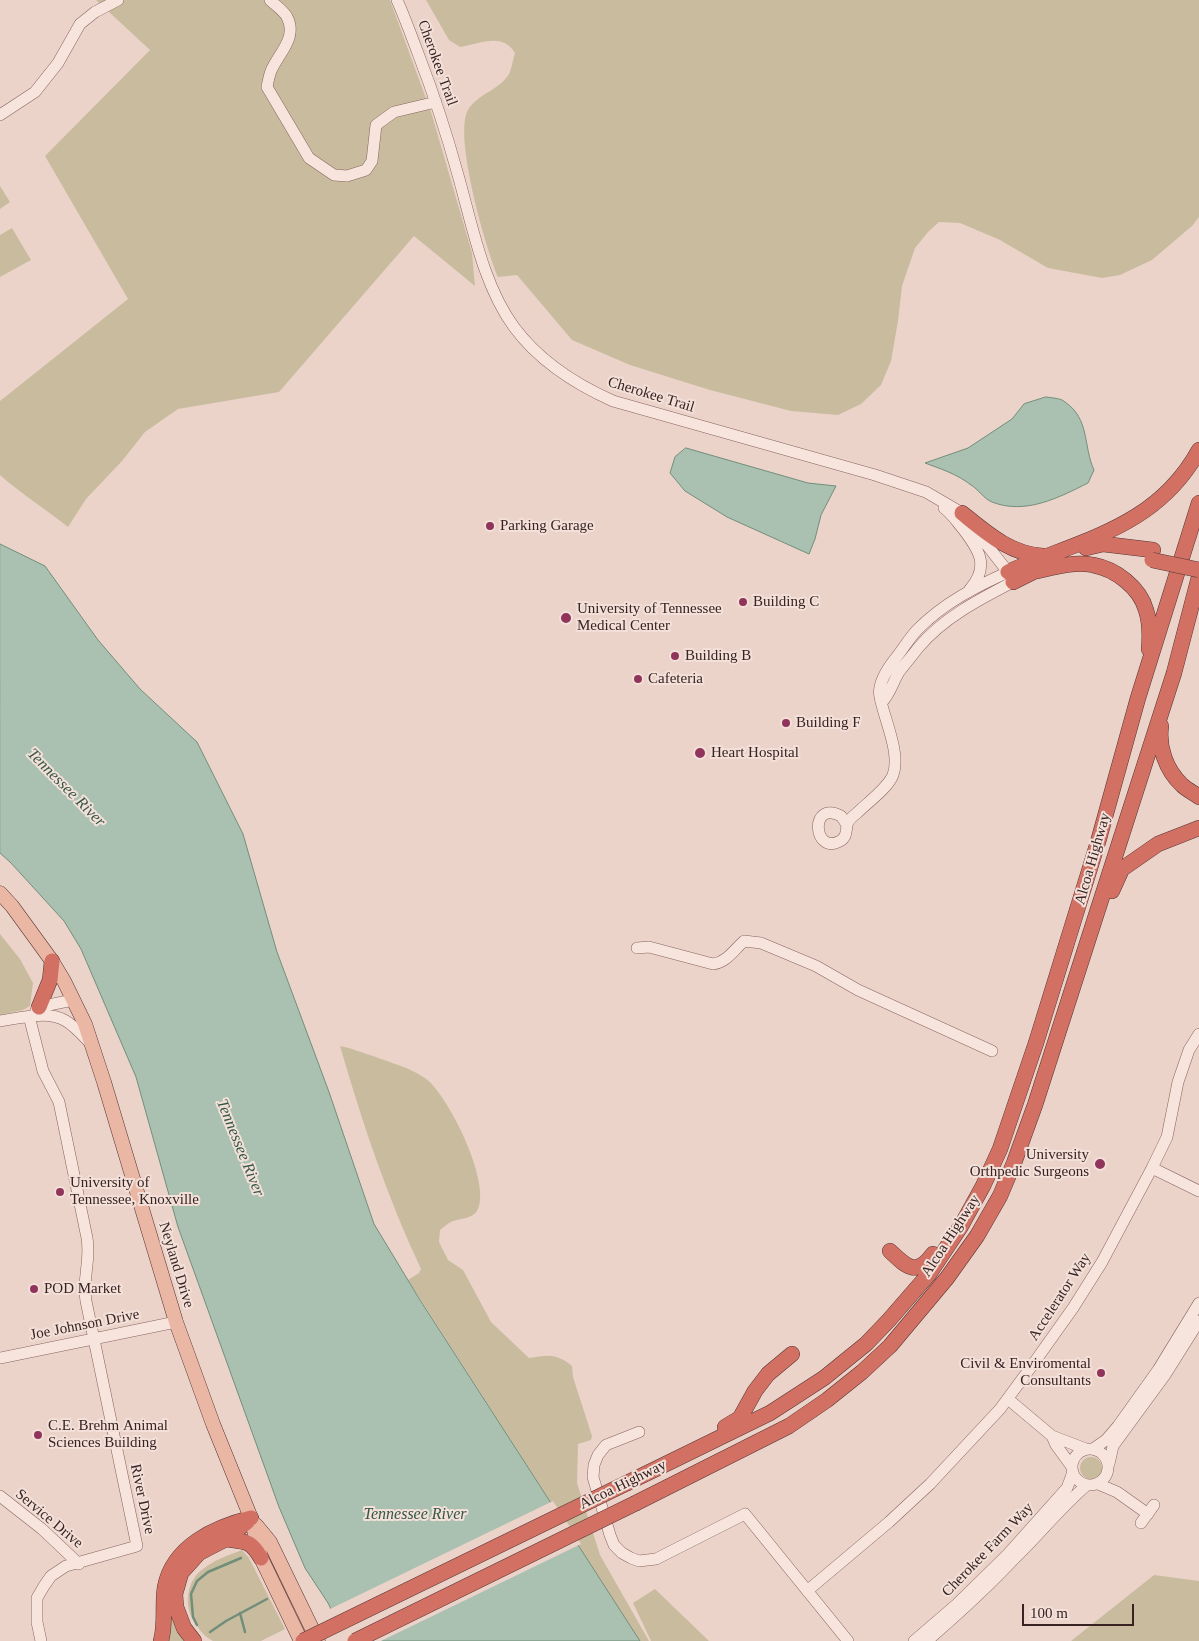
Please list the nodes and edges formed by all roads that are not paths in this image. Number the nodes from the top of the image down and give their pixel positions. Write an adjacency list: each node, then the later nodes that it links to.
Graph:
1 (118, 0): 5 (street)
2 (270, 0): 4 (street)
3 (396, 0): 4 (street, Cherokee Trail)
4 (436, 102): 7 (street, Cherokee Trail)
5 (0, 115)
6 (1199, 450): 11 (highway)
7 (926, 492): 9 (street, Cherokee Trail); 17 (street)
8 (1199, 503): 18 (highway, Alcoa Highway)
9 (962, 513): 11 (highway); 15 (street, Cherokee Trail)
10 (1153, 555): 11 (highway); 12 (highway); 13 (highway, bridge); 14 (highway)
11 (1042, 556): 15 (highway)
12 (1199, 559)
13 (1199, 570)
14 (1032, 572): 15 (highway); 18 (highway)
15 (1011, 577): 17 (street); 19 (street)
16 (1199, 577): 20 (highway, Alcoa Highway)
17 (970, 590): 19 (street)
18 (1149, 665): 34 (highway, Alcoa Highway)
19 (882, 702): 22 (street)
20 (1163, 706): 21 (highway); 30 (highway, Alcoa Highway)
21 (1199, 797)
22 (844, 820)
23 (1199, 828): 30 (highway)
24 (0, 893): 26 (main road, Neyland Drive)
25 (637, 948): 33 (street)
26 (52, 961): 27 (main road, Neyland Drive); 28 (highway)
27 (74, 1000): 28 (street); 32 (main road, Neyland Drive)
28 (34, 1012): 29 (street); 32 (street); 41 (street, River Drive)
29 (0, 1021)
30 (1060, 1028): 65 (highway, Alcoa Highway, bridge)
31 (1199, 1034): 35 (street, Accelerator Way)
32 (94, 1046): 40 (main road, Neyland Drive)
33 (992, 1051)
34 (1020, 1090): 37 (highway); 50 (highway, Alcoa Highway)
35 (1152, 1168): 36 (street); 44 (street, Accelerator Way)
36 (1199, 1191)
37 (890, 1251)
38 (1199, 1303): 47 (street)
39 (1199, 1320): 48 (street)
40 (176, 1322): 41 (street, Joe Johnson Drive); 55 (main road, Neyland Drive)
41 (95, 1339): 43 (street, Joe Johnson Drive); 58 (street, River Drive)
42 (792, 1354): 50 (highway)
43 (0, 1358)
44 (1008, 1399): 46 (street); 59 (street, Accelerator Way)
45 (639, 1432): 59 (street)
46 (1052, 1436): 47 (street); 49 (street)
47 (1090, 1449): 48 (street); 49 (street)
48 (1109, 1467): 51 (street); 52 (street)
49 (1072, 1470): 51 (street); 67 (street, Cherokee Farm Way)
50 (651, 1472): 63 (highway, Alcoa Highway, bridge)
51 (1093, 1485): 52 (street); 68 (street, Cherokee Farm Way)
52 (1117, 1492): 54 (street)
53 (0, 1496): 58 (street, Service Drive)
54 (1147, 1514)
55 (251, 1518): 56 (highway); 57 (main road, Neyland Drive); 61 (highway); 64 (main road, Neyland Drive)
56 (226, 1539): 57 (highway); 62 (highway)
57 (261, 1558): 63 (main road, Neyland Drive)
58 (80, 1564): 60 (street)
59 (807, 1592): 66 (street)
60 (41, 1641)
61 (161, 1641)
62 (194, 1641)
63 (302, 1641)
64 (318, 1641)
65 (355, 1641)
66 (848, 1641)
67 (914, 1641)
68 (927, 1641)

